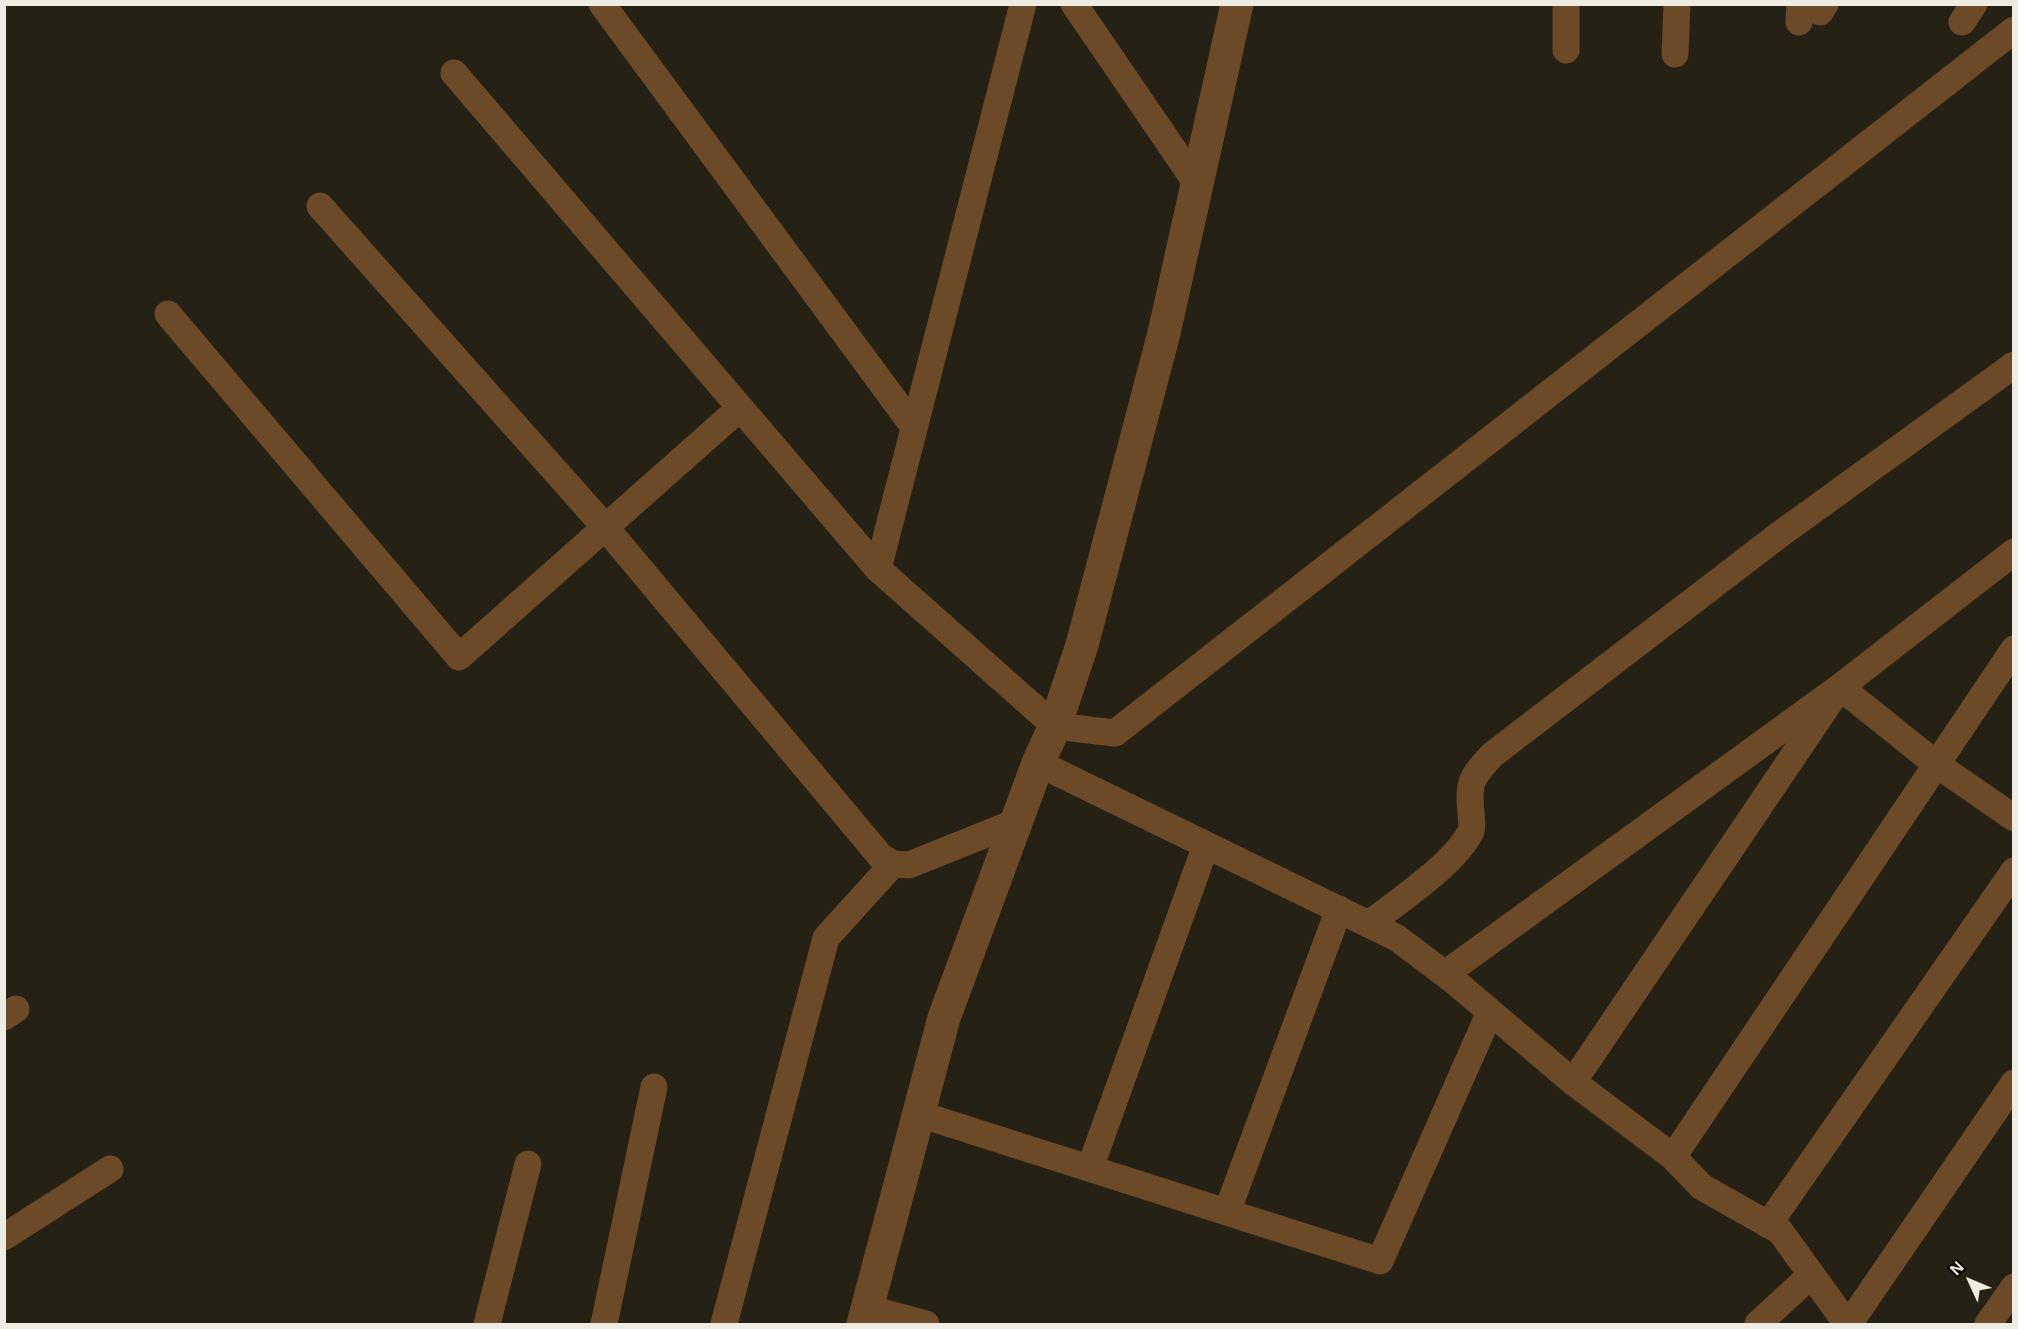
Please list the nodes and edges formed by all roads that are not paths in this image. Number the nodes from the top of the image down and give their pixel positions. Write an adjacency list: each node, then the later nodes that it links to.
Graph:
1 (602, 4): 16 (street)
2 (1023, 4): 16 (street)
3 (1074, 4): 11 (street)
4 (1237, 4): 11 (street)
5 (1566, 4): 8 (street)
6 (1677, 4): 9 (street)
7 (2013, 30): 22 (street)
8 (1566, 50)
9 (1675, 54)
10 (454, 73): 15 (street)
11 (1197, 184): 22 (street)
12 (320, 206): 17 (street)
13 (168, 314): 17 (street)
14 (2013, 365): 31 (street)
15 (740, 408): 17 (street); 19 (street)
16 (914, 427): 19 (street)
17 (606, 527): 28 (street)
18 (2013, 552): 21 (street)
19 (878, 569): 22 (street)
20 (2012, 654): 24 (street)
21 (1840, 687): 24 (street); 32 (street); 34 (street)
22 (1055, 726): 23 (street)
23 (1038, 763): 26 (street); 27 (street)
24 (1936, 764): 25 (street); 38 (street)
25 (2013, 818)
26 (1016, 822): 28 (street); 37 (street)
27 (1206, 845): 30 (street); 40 (street)
28 (893, 864): 50 (street)
29 (2013, 871): 43 (street)
30 (1339, 909): 31 (street); 42 (street)
31 (1369, 924): 32 (street)
32 (1445, 974): 33 (street)
33 (1490, 1012): 34 (street); 42 (street)
34 (1573, 1082): 38 (street)
35 (2013, 1083): 53 (street)
36 (654, 1087): 49 (street)
37 (919, 1114): 40 (street); 47 (street)
38 (1673, 1157): 43 (street)
39 (528, 1164): 48 (street)
40 (1090, 1168): 42 (street)
41 (110, 1169): 44 (street)
42 (1227, 1212)
43 (1768, 1225): 45 (street)
44 (4, 1237)
45 (1811, 1275): 52 (street); 53 (street)
46 (2013, 1287): 54 (street)
47 (865, 1316): 51 (street)
48 (487, 1324)
49 (604, 1324)
50 (724, 1324)
51 (926, 1324)
52 (1758, 1324)
53 (1848, 1324)
54 (1988, 1324)

